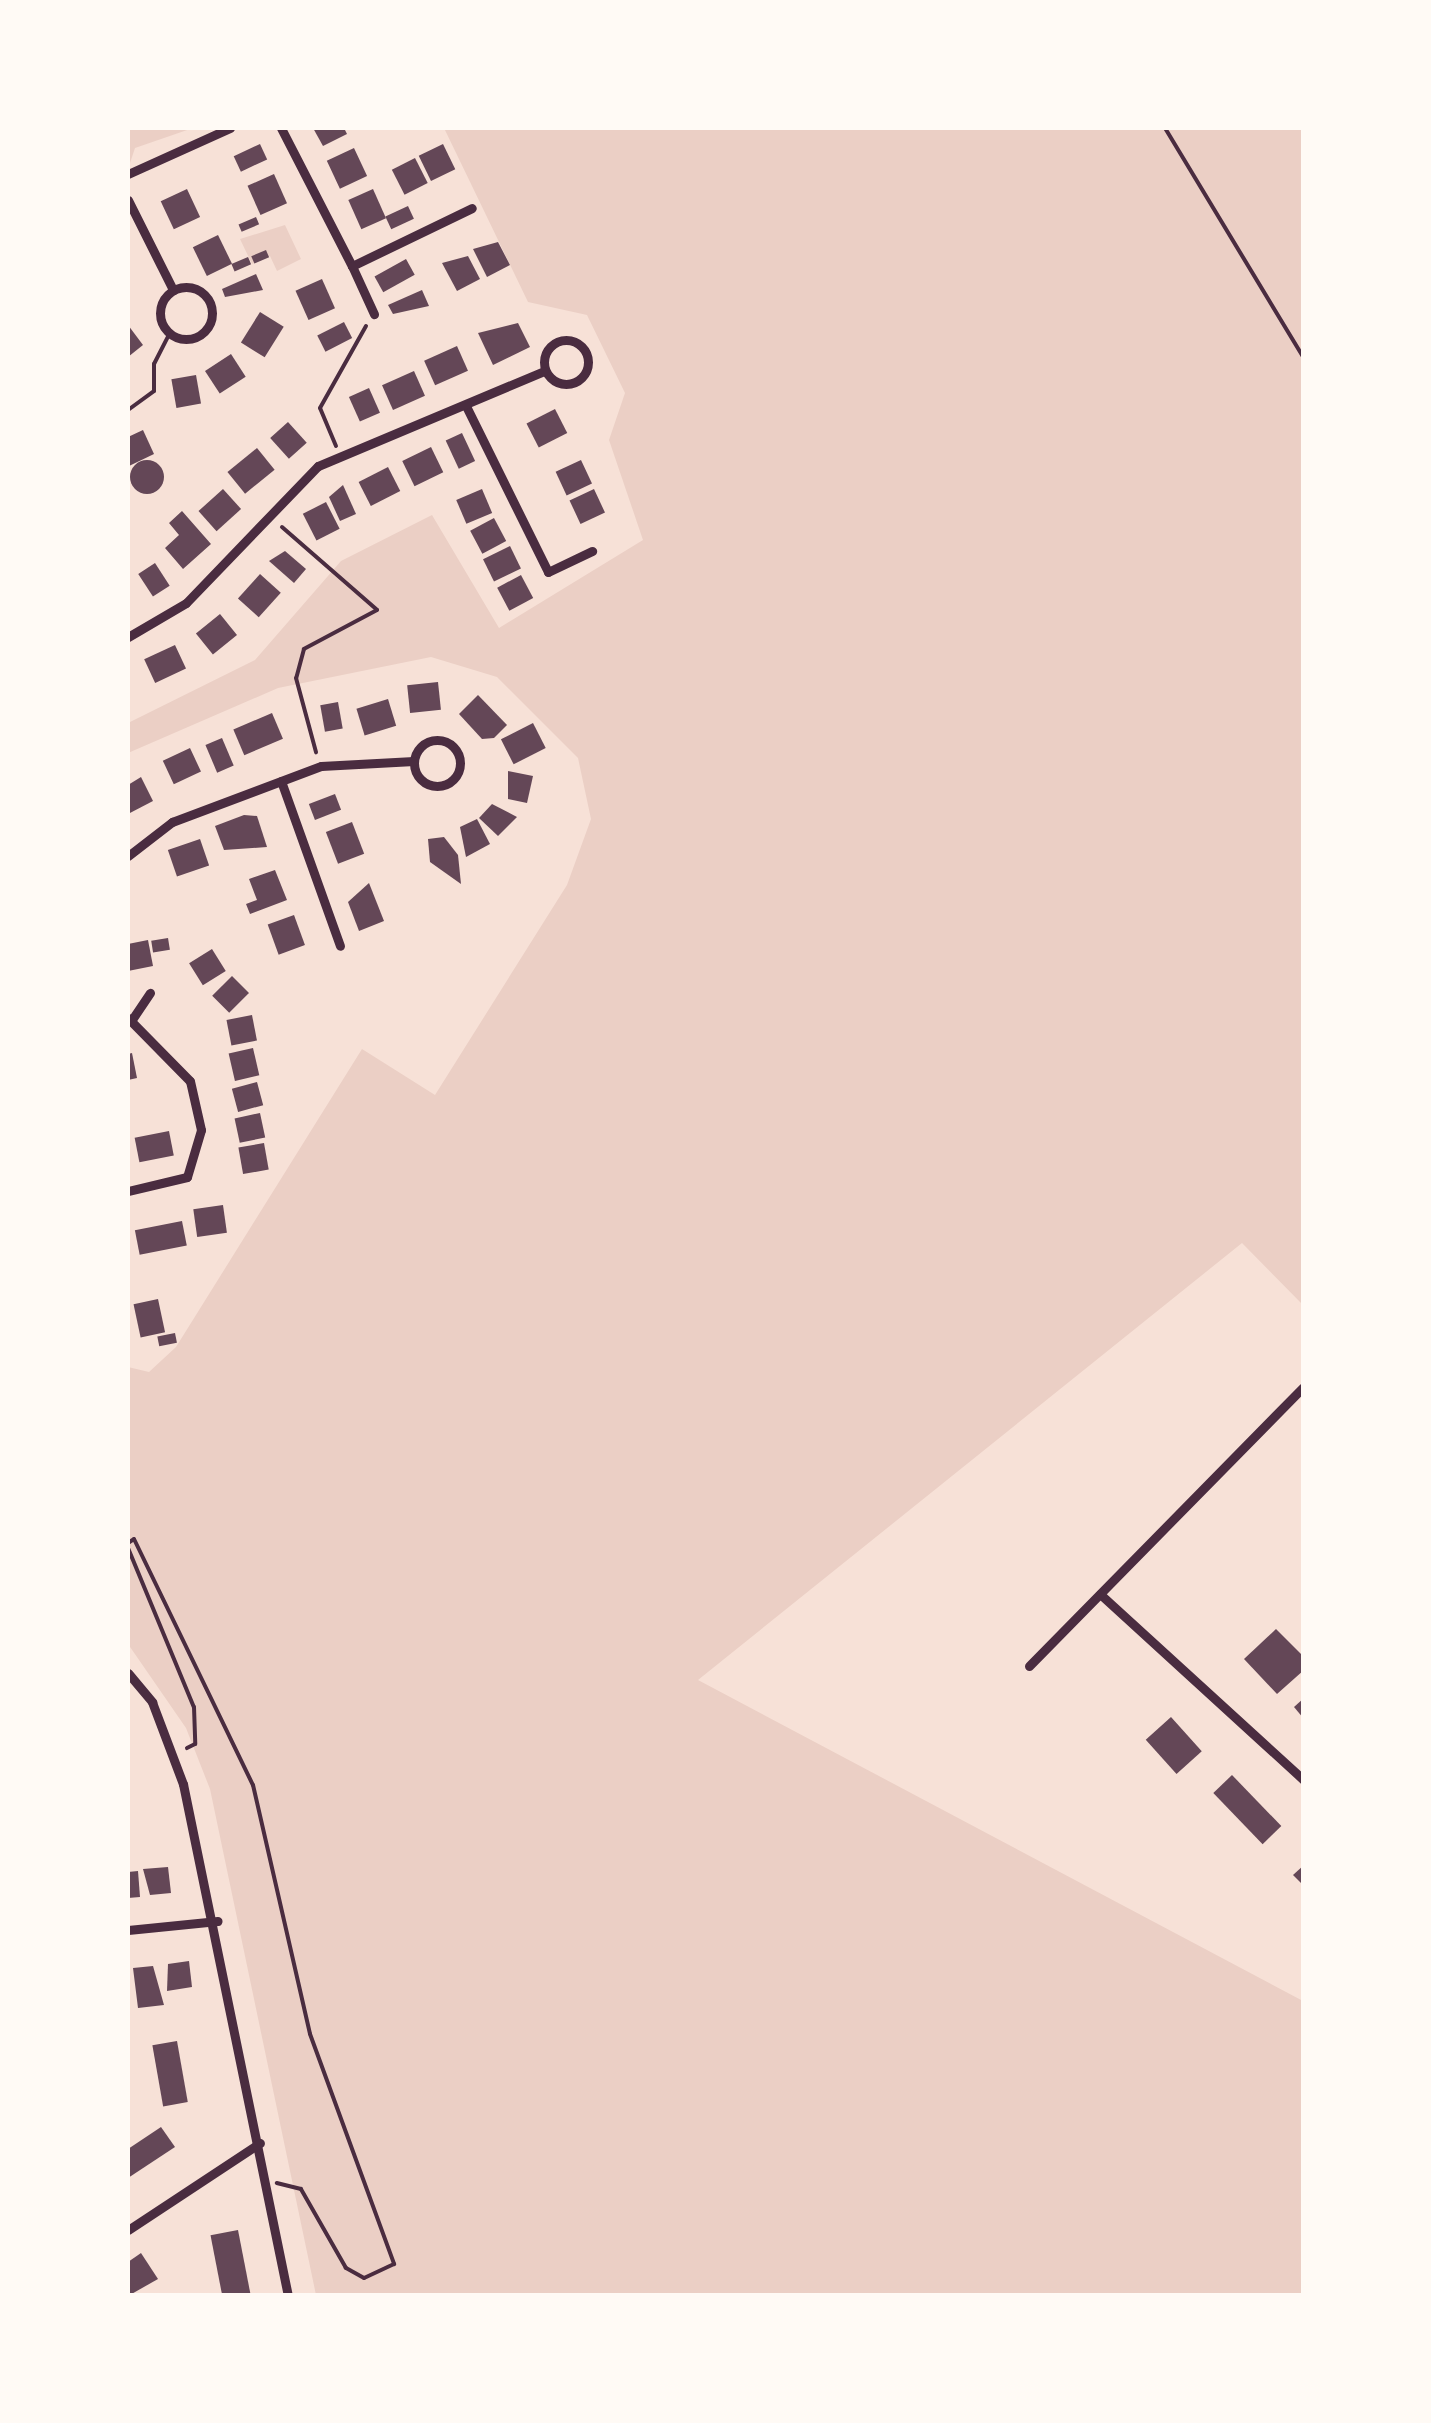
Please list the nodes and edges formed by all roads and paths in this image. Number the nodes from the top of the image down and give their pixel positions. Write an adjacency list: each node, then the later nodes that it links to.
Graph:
1 (230, 128): 4 (street)
2 (281, 128): 7 (street)
3 (1165, 128): 11 (path)
4 (128, 174)
5 (128, 200): 8 (street)
6 (472, 208): 7 (street)
7 (352, 266): 9 (street)
8 (172, 290): 10 (street); 10 (street)
9 (374, 314): 15 (path)
10 (169, 334): 14 (path)
11 (1304, 358)
12 (544, 371): 12 (street); 13 (street)
13 (466, 406): 15 (street); 17 (street)
14 (128, 410)
15 (342, 456): 16 (street)
16 (266, 513): 18 (street); 19 (path)
17 (592, 552)
18 (128, 637)
19 (313, 743)
20 (414, 762): 20 (street); 21 (street)
21 (281, 781): 22 (street); 23 (street)
22 (128, 856)
23 (340, 946)
24 (150, 993): 25 (street)
25 (129, 1020): 26 (street)
26 (128, 1190)
27 (1302, 1388): 29 (street)
28 (128, 1546): 32 (path); 37 (path)
29 (1100, 1594): 30 (street); 33 (street)
30 (1029, 1666)
31 (128, 1674): 32 (street)
32 (174, 1754): 34 (street)
33 (1304, 1780)
34 (218, 1921): 35 (street); 36 (street)
35 (128, 1930)
36 (260, 2144): 37 (street); 38 (street)
37 (268, 2184): 39 (street)
38 (128, 2230)
39 (288, 2296)

